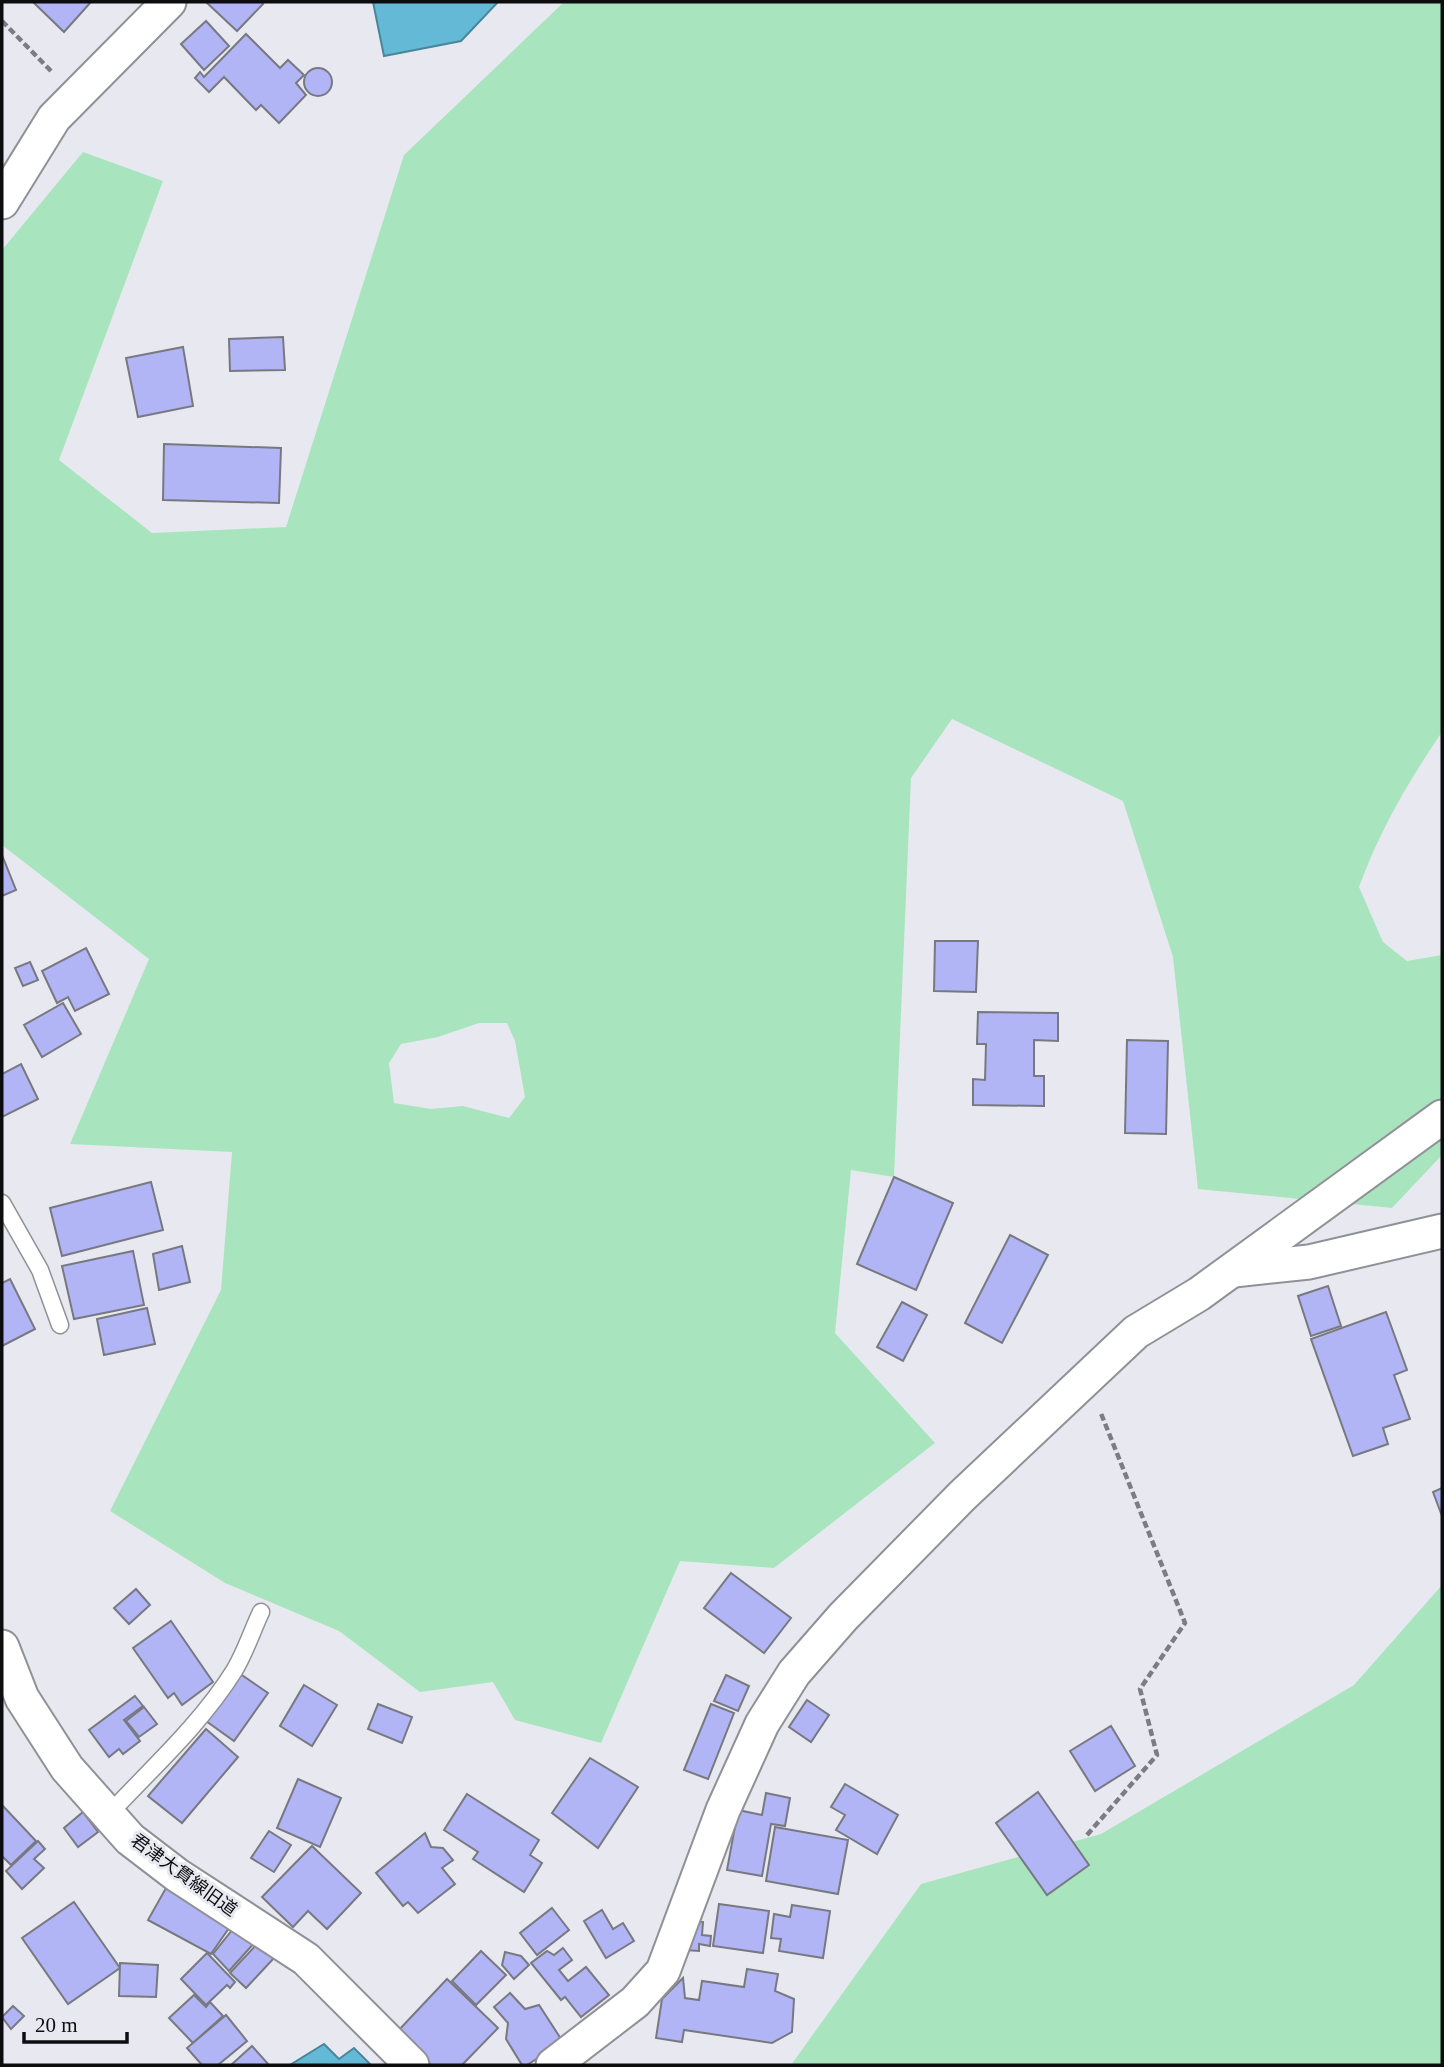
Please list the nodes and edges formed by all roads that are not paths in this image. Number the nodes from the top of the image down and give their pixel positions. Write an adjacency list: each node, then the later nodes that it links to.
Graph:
1 (169, 2): 2 (street)
2 (2, 202)
3 (1442, 1117): 6 (street)
4 (2, 1203): 7 (lane)
5 (1442, 1231): 6 (street)
6 (1232, 1270): 12 (street)
7 (60, 1325)
8 (261, 1612): 10 (lane)
9 (2, 1647): 10 (street, 君津大貫線旧道)
10 (108, 1814): 11 (street, 君津大貫線旧道)
11 (412, 2065)
12 (553, 2065)

